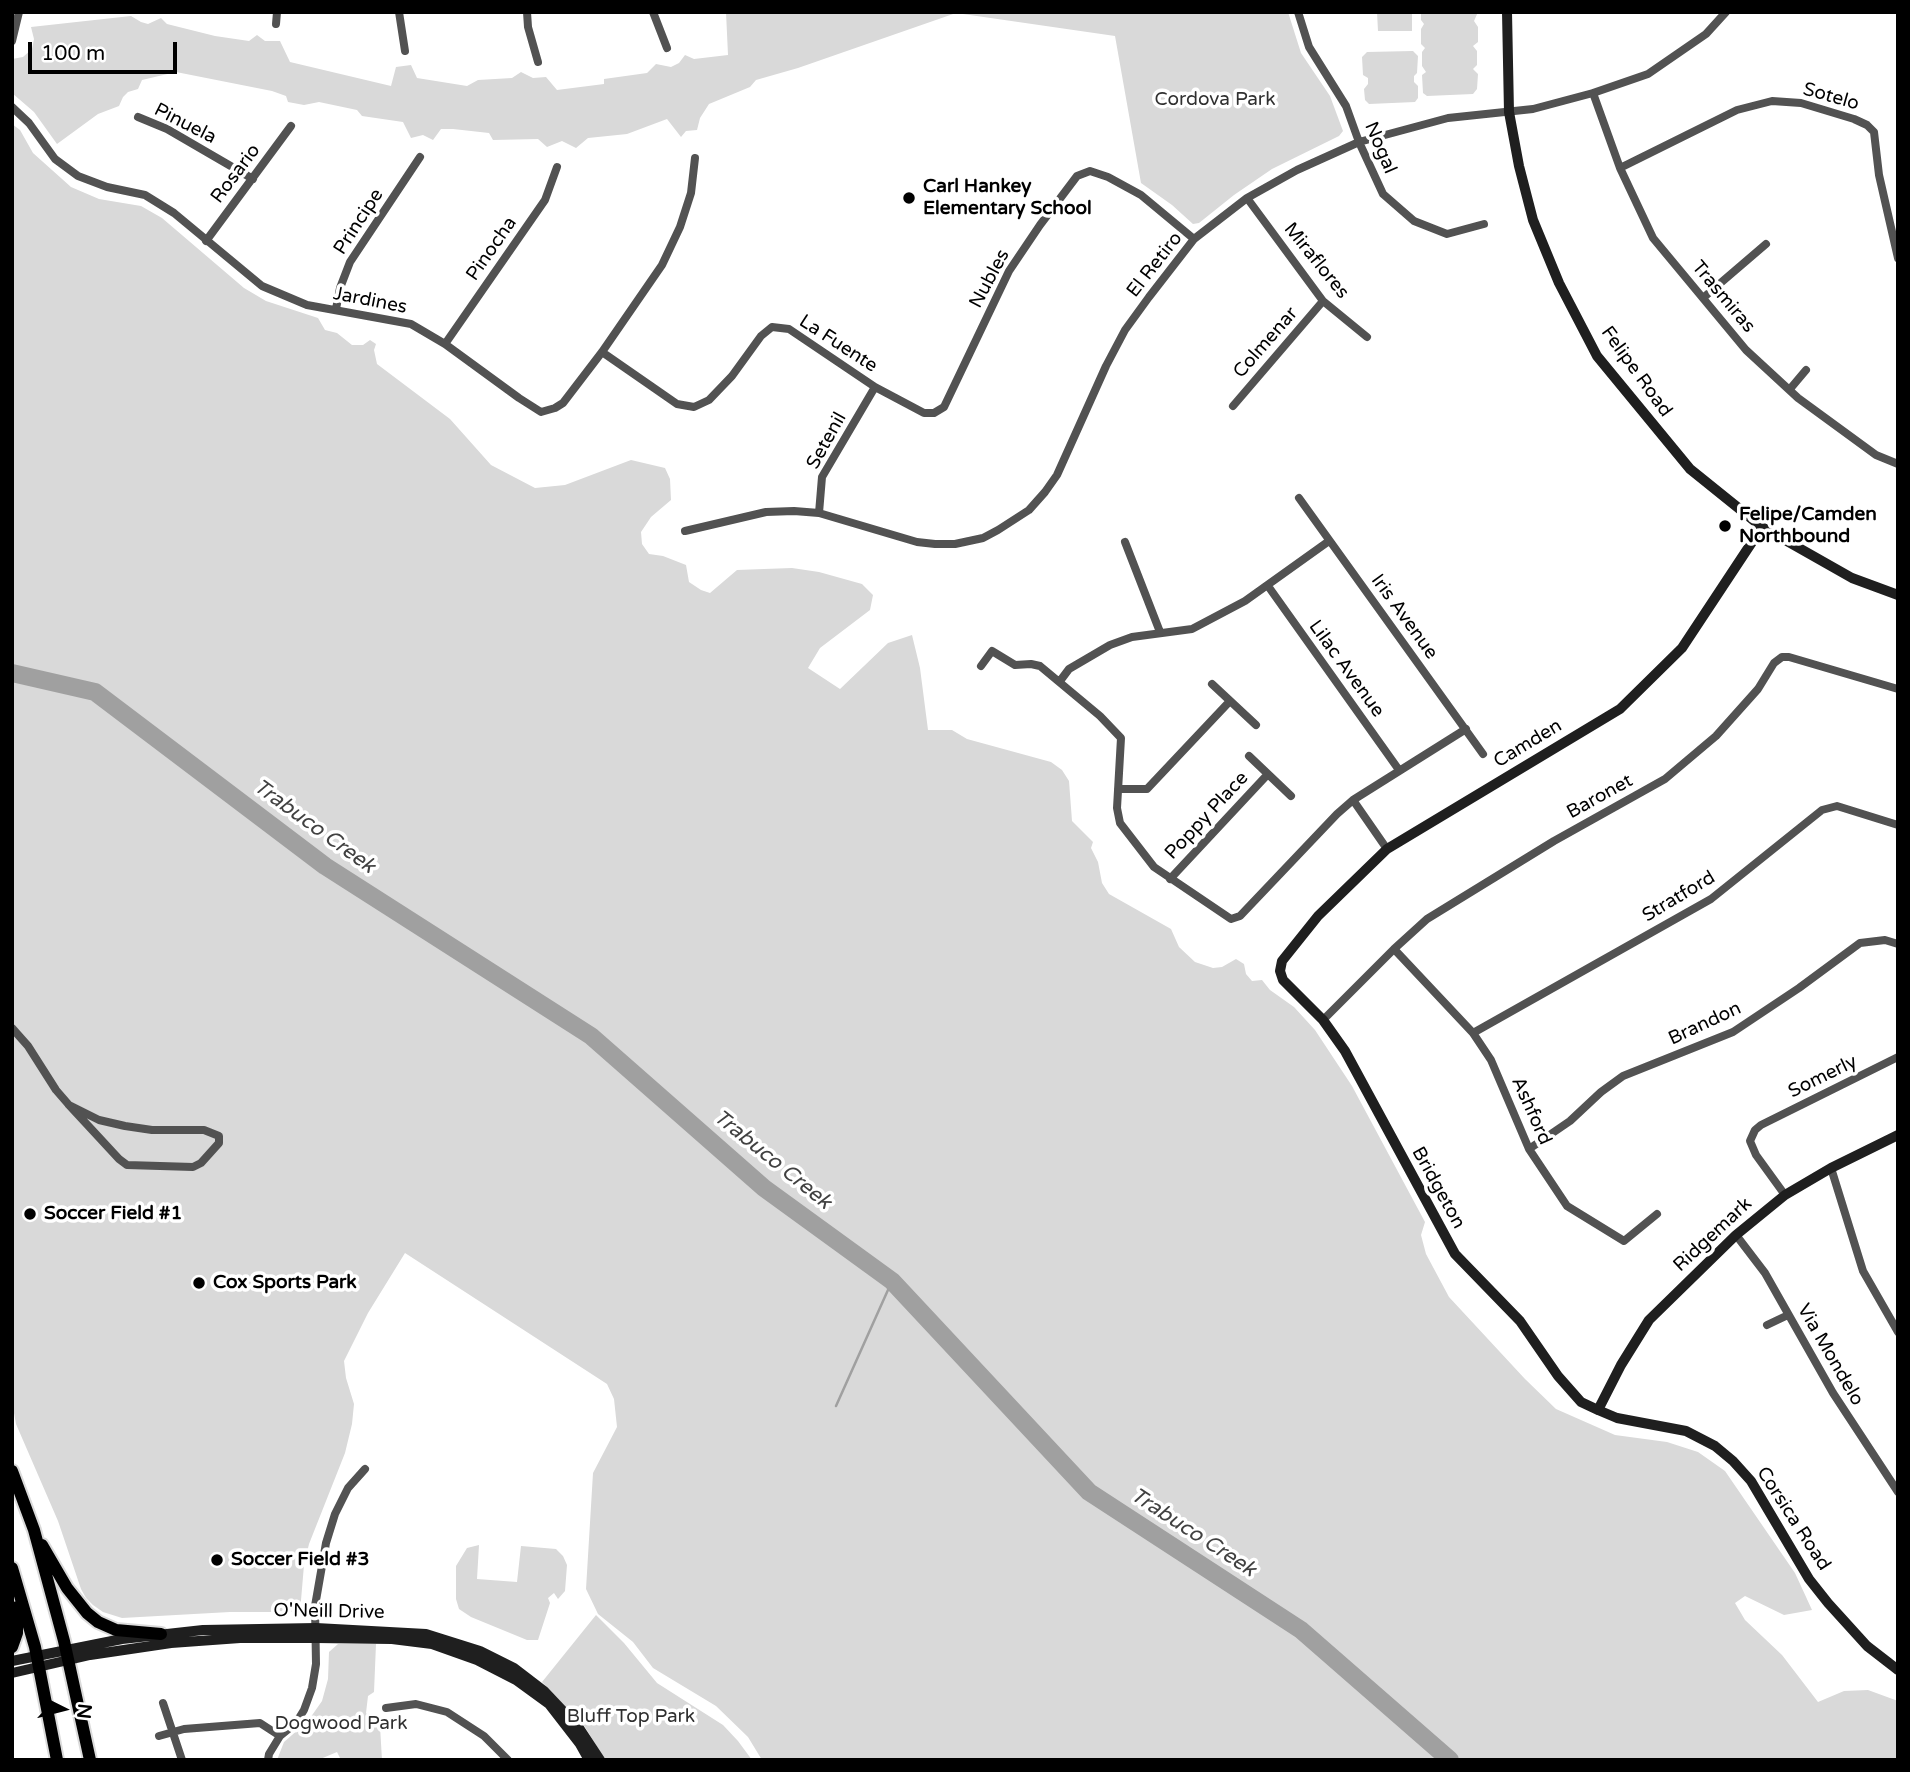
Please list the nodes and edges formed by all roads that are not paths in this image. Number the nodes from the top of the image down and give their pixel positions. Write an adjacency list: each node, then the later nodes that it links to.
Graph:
1 (19, 12): 10 (street)
2 (277, 12): 9 (street)
3 (399, 12): 12 (street)
4 (527, 12): 13 (street)
5 (653, 12): 11 (street)
6 (1298, 12): 19 (street, Nogal)
7 (1507, 12): 16 (street, Felipe Road)
8 (1726, 12): 14 (street, El Retiro)
9 (276, 24)
10 (12, 41)
11 (667, 48)
12 (405, 51)
13 (538, 62)
14 (1593, 93): 16 (street, El Retiro); 23 (street, Trasmiras)
15 (12, 107): 28 (street, Jardines)
16 (1509, 112): 19 (street, El Retiro); 45 (street, Felipe Road)
17 (138, 117): 24 (street, Pinuela)
18 (291, 126): 24 (street, Rosario)
19 (1359, 142): 25 (street, El Retiro); 26 (street, Nogal)
20 (420, 158): 33 (street, Principe)
21 (695, 158): 36 (street, Jardines)
22 (557, 167): 35 (street, Pinocha)
23 (1620, 168): 30 (street, Sotelo); 31 (street, Trasmiras)
24 (253, 179): 28 (street, Rosario)
25 (1247, 198): 27 (street, El Retiro); 32 (street, Miraflores)
26 (1484, 224)
27 (1194, 239): 41 (street, Nubles); 44 (street, El Retiro)
28 (206, 241): 33 (street, Jardines)
29 (1766, 244): 31 (street)
30 (1898, 258)
31 (1703, 298): 39 (street, Trasmiras)
32 (1323, 301): 34 (street, Miraflores); 40 (street, Colmenar)
33 (336, 309): 35 (street, Jardines)
34 (1367, 337)
35 (445, 344): 36 (street, Jardines)
36 (602, 352): 38 (street, La Fuente)
37 (1806, 370): 39 (street)
38 (875, 387): 41 (street, La Fuente); 44 (street, Setenil)
39 (1790, 389): 42 (street, Trasmiras)
40 (1233, 406)
41 (934, 413)
42 (1898, 464)
43 (1299, 498): 47 (street, Iris Avenue)
44 (819, 513): 46 (street, El Retiro)
45 (1762, 527): 50 (street, Felipe Road); 67 (street, Camden)
46 (685, 531)
47 (1329, 541): 49 (street); 58 (street, Iris Avenue)
48 (1125, 542): 51 (street)
49 (1268, 586): 51 (street); 61 (street, Lilac Avenue)
50 (1898, 595)
51 (1160, 632): 53 (street)
52 (981, 666): 53 (street)
53 (1059, 681): 63 (street)
54 (1212, 684): 56 (street)
55 (1898, 689): 70 (street, Baronet)
56 (1230, 701): 57 (street); 63 (street)
57 (1256, 725)
58 (1466, 729): 59 (street, Iris Avenue); 61 (street)
59 (1483, 754)
60 (1248, 756): 62 (street, Poppy Place)
61 (1399, 770): 65 (street)
62 (1268, 774): 64 (street, Poppy Place); 68 (street, Poppy Place)
63 (1118, 789): 68 (street)
64 (1291, 796)
65 (1353, 800): 67 (street); 68 (street)
66 (1898, 825): 74 (street, Stratford)
67 (1387, 849): 71 (street, Camden)
68 (1170, 879)
69 (1898, 944): 78 (street, Brandon)
70 (1394, 948): 72 (street, Baronet); 74 (street, Ashford)
71 (1282, 961): 72 (street, Bridgeton)
72 (1323, 1020): 86 (street, Bridgeton)
73 (12, 1028): 76 (street)
74 (1473, 1033): 78 (street, Ashford)
75 (1898, 1057): 80 (street, Somerly)
76 (69, 1105): 76 (street)
77 (1898, 1135): 79 (street, Ridgemark)
78 (1529, 1149): 81 (street, Ashford)
79 (1831, 1168): 80 (street, Ridgemark); 85 (street)
80 (1785, 1195): 82 (street, Ridgemark)
81 (1657, 1214)
82 (1736, 1235): 83 (street, Via Mondelo); 86 (street, Ridgemark)
83 (1788, 1315): 84 (street); 89 (street, Via Mondelo)
84 (1767, 1325)
85 (1898, 1332)
86 (1598, 1410): 98 (street, Corsica Road)
87 (365, 1469): 92 (street)
88 (12, 1471): 90 (main road)
89 (1898, 1492)
90 (34, 1530): 93 (main road); 95 (main road)
91 (12, 1568): 94 (main road); 97 (main road)
92 (316, 1633): 93 (street, O'Neill Drive); 95 (street, O'Neill Drive); 104 (street); 110 (street, O'Neill Drive); 111 (street, O'Neill Drive)
93 (161, 1634): 95 (street, O'Neill Drive)
94 (12, 1647)
95 (67, 1654): 97 (street, O'Neill Drive); 106 (main road)
96 (12, 1661): 97 (street, O'Neill Drive)
97 (37, 1662): 99 (street, O'Neill Drive); 105 (main road)
98 (1898, 1670)
99 (12, 1673)
100 (163, 1703): 102 (street)
101 (386, 1708): 109 (street)
102 (172, 1733): 103 (street); 104 (street); 107 (street)
103 (159, 1736)
104 (280, 1736): 108 (street)
105 (57, 1760)
106 (90, 1760)
107 (182, 1760)
108 (268, 1760)
109 (509, 1760)
110 (589, 1760)
111 (600, 1760)

